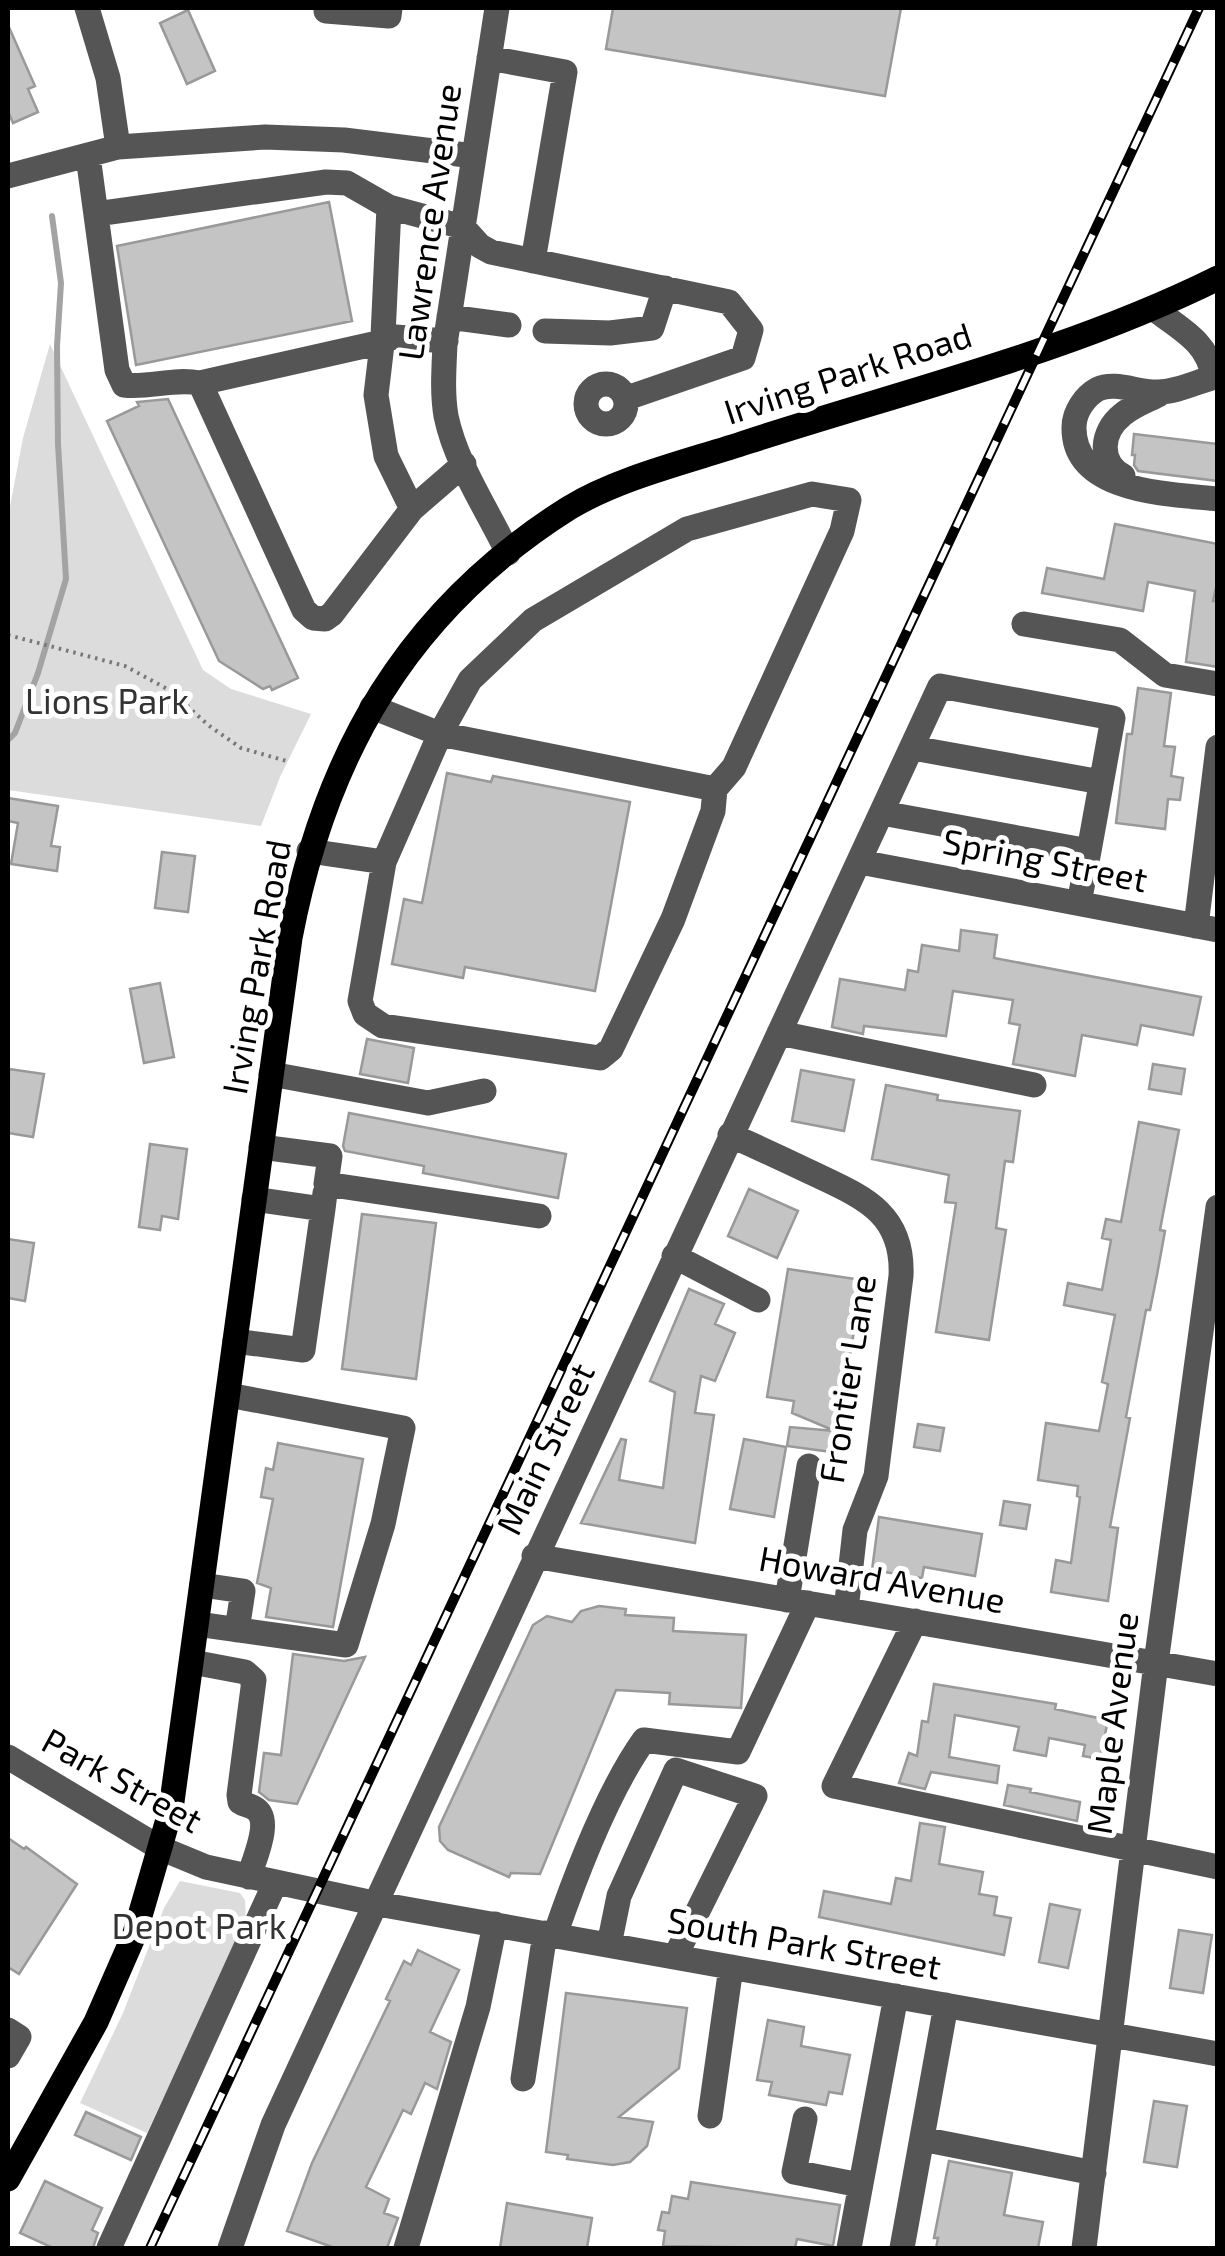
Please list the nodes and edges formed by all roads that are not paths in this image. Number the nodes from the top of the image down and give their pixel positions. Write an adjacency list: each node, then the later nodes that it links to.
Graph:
1 (87, 8): 6 (street)
2 (326, 8): 3 (street)
3 (390, 8)
4 (497, 8): 5 (street, Lawrence Avenue)
5 (489, 58): 8 (street, Lawrence Avenue); 13 (street)
6 (118, 148): 7 (street); 8 (street)
7 (88, 156): 9 (street); 11 (street)
8 (474, 156): 12 (street, Lawrence Avenue)
9 (8, 176)
10 (388, 208): 11 (street); 12 (street); 20 (street)
11 (96, 214): 22 (street)
12 (463, 226): 13 (street); 18 (street, Lawrence Avenue)
13 (533, 260): 15 (street)
14 (1218, 278): 16 (main road, Irving Park Road)
15 (666, 288): 19 (street); 24 (street)
16 (1154, 309): 21 (street); 29 (main road, Irving Park Road)
17 (508, 325): 18 (street)
18 (447, 329): 20 (street); 25 (street, Lawrence Avenue)
19 (545, 331)
20 (383, 339): 22 (street); 28 (street)
21 (1215, 377): 23 (street)
22 (200, 383): 28 (street)
23 (1162, 392): 26 (street); 27 (street)
24 (627, 398)
25 (464, 464): 28 (street); 29 (street, Lawrence Avenue)
26 (1218, 487)
27 (1218, 499)
28 (412, 509)
29 (508, 553): 32 (main road, Irving Park Road)
30 (1024, 624): 31 (street)
31 (1218, 684)
32 (372, 706): 33 (street); 39 (main road, Irving Park Road)
33 (440, 734): 37 (street); 37 (street); 41 (street)
34 (1218, 747): 44 (street)
35 (913, 748): 36 (street); 36 (street, Main Street); 38 (street, Main Street)
36 (1101, 782): 40 (street)
37 (714, 788): 41 (street)
38 (882, 813): 40 (street); 42 (street, Main Street)
39 (309, 851): 41 (street); 46 (main road, Irving Park Road)
40 (1089, 851): 43 (street)
41 (384, 862)
42 (860, 862): 43 (street, Spring Street); 45 (street, Main Street)
43 (1079, 904): 44 (street, Spring Street)
44 (1207, 928)
45 (779, 1033): 47 (street); 49 (street, Main Street)
46 (271, 1074): 48 (street); 50 (main road, Irving Park Road)
47 (1034, 1084)
48 (484, 1090)
49 (730, 1134): 55 (street, Main Street); 63 (street, Frontier Lane)
50 (262, 1147): 51 (street); 52 (main road, Irving Park Road)
51 (324, 1196): 52 (street); 54 (street); 57 (street)
52 (254, 1200): 57 (main road, Irving Park Road)
53 (1218, 1207): 68 (street, Maple Avenue)
54 (539, 1216)
55 (674, 1256): 56 (street); 60 (street, Main Street)
56 (758, 1300)
57 (236, 1341): 58 (main road, Irving Park Road)
58 (228, 1395): 61 (main road, Irving Park Road); 66 (street)
59 (809, 1466): 62 (street)
60 (534, 1556): 62 (street, Howard Avenue); 76 (street, Main Street)
61 (202, 1585): 65 (main road, Irving Park Road); 66 (street)
62 (797, 1601): 63 (street, Howard Avenue); 78 (street)
63 (846, 1610): 64 (street, Howard Avenue)
64 (914, 1622): 68 (street, Howard Avenue); 72 (street)
65 (198, 1624): 66 (street); 67 (main road, Irving Park Road)
66 (237, 1630)
67 (192, 1662): 71 (main road, Irving Park Road); 74 (street)
68 (1156, 1663): 69 (street, Howard Avenue); 72 (street, Maple Avenue)
69 (1218, 1674)
70 (8, 1757): 71 (street, Park Street)
71 (160, 1848): 74 (street, Park Street); 91 (main road, Irving Park Road)
72 (1132, 1852): 73 (street); 84 (street, Maple Avenue)
73 (1218, 1867)
74 (248, 1877): 75 (street, Park Street)
75 (275, 1883): 76 (street, Park Street); 93 (street)
76 (378, 1904): 77 (street, South Park Street); 94 (street, Main Street)
77 (494, 1924): 78 (street, South Park Street); 95 (street)
78 (550, 1934): 79 (street, South Park Street); 86 (street)
79 (609, 1945): 80 (street, South Park Street); 80 (street)
80 (675, 1957): 81 (street, South Park Street)
81 (732, 1967): 82 (street, South Park Street); 87 (street)
82 (896, 1996): 83 (street, South Park Street); 92 (street)
83 (946, 2005): 84 (street, South Park Street); 89 (street)
84 (1110, 2035): 85 (street, South Park Street); 90 (street, Maple Avenue)
85 (1218, 2054)
86 (523, 2079)
87 (710, 2116)
88 (805, 2119): 92 (street)
89 (922, 2140): 90 (street); 97 (street)
90 (1094, 2173): 98 (street, Maple Avenue)
91 (8, 2179)
92 (860, 2185): 96 (street)
93 (109, 2248)
94 (230, 2248)
95 (406, 2248)
96 (849, 2248)
97 (902, 2248)
98 (1084, 2248)

